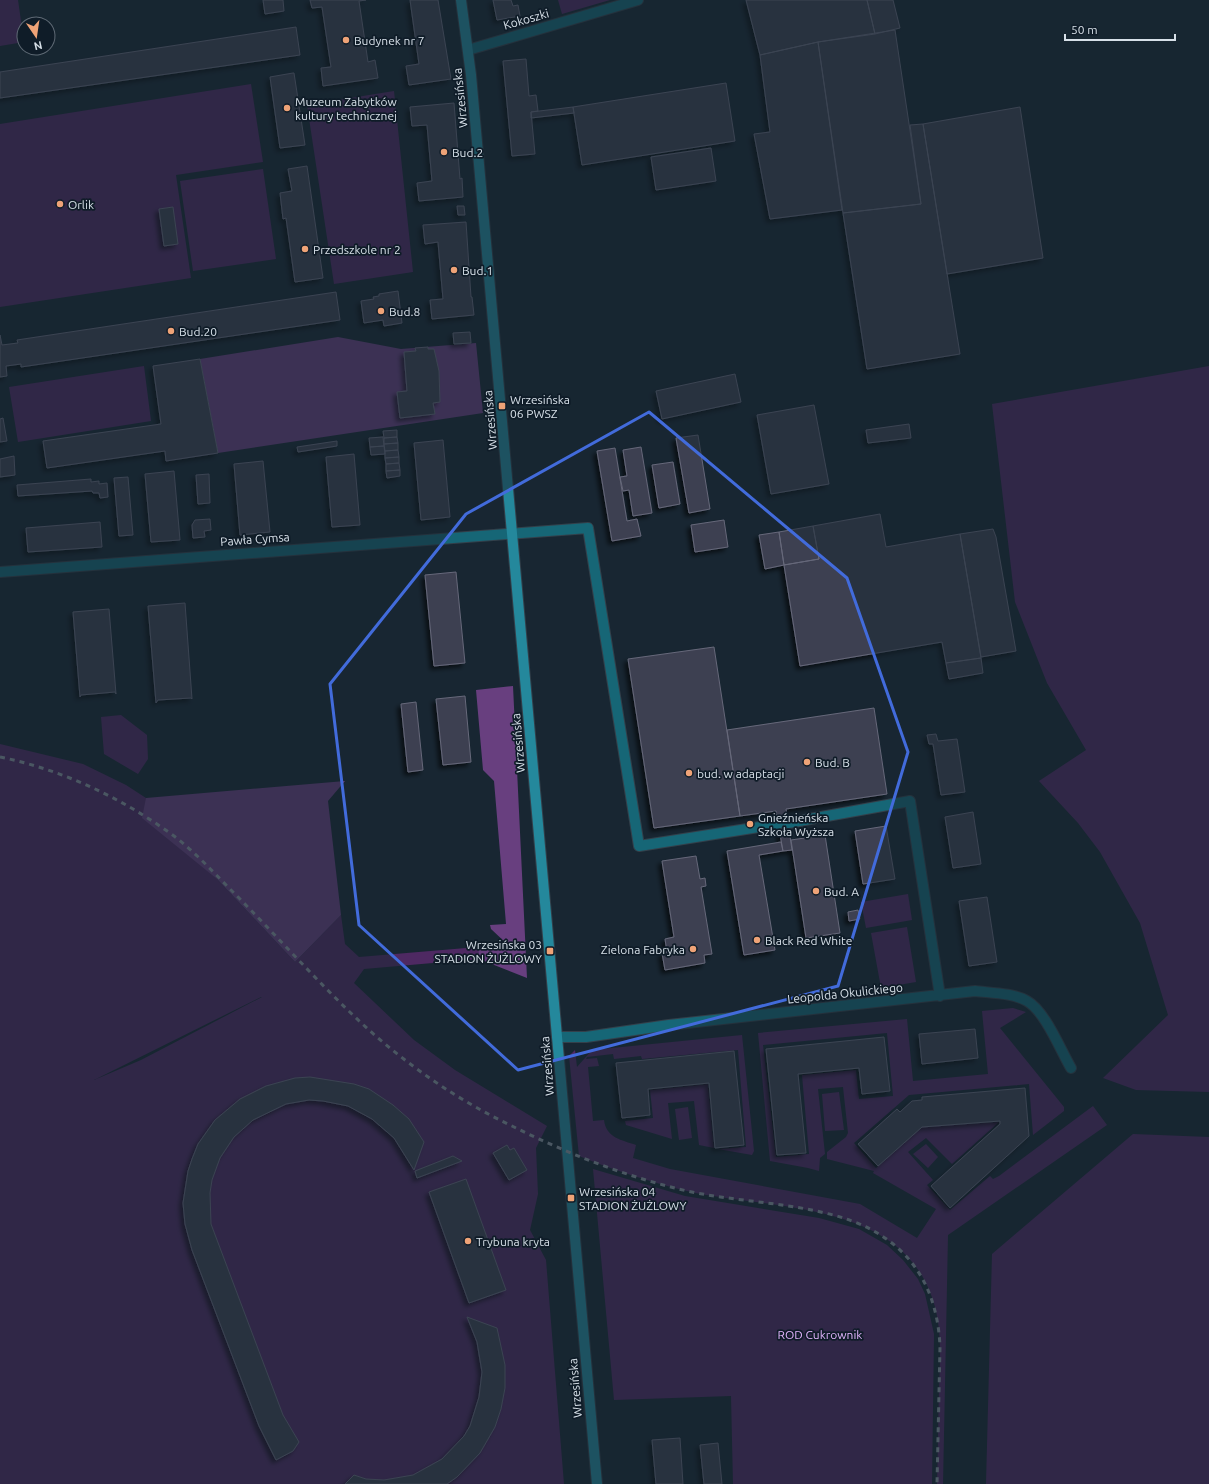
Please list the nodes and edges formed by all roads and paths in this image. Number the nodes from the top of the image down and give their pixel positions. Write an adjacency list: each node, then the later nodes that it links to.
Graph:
1 (461, 0): 3 (street, Wrzesińska)
2 (638, 0): 3 (street, Kokoszki)
3 (468, 50): 4 (street, Wrzesińska)
4 (513, 533): 5 (street, Pawła Cymsa); 6 (street, Pawła Cymsa); 7 (street, Wrzesińska)
5 (0, 572)
6 (940, 996): 7 (street, Leopolda Okulickiego); 8 (street, Leopolda Okulickiego)
7 (557, 1037): 9 (street, Wrzesińska)
8 (1071, 1068)
9 (597, 1484)

